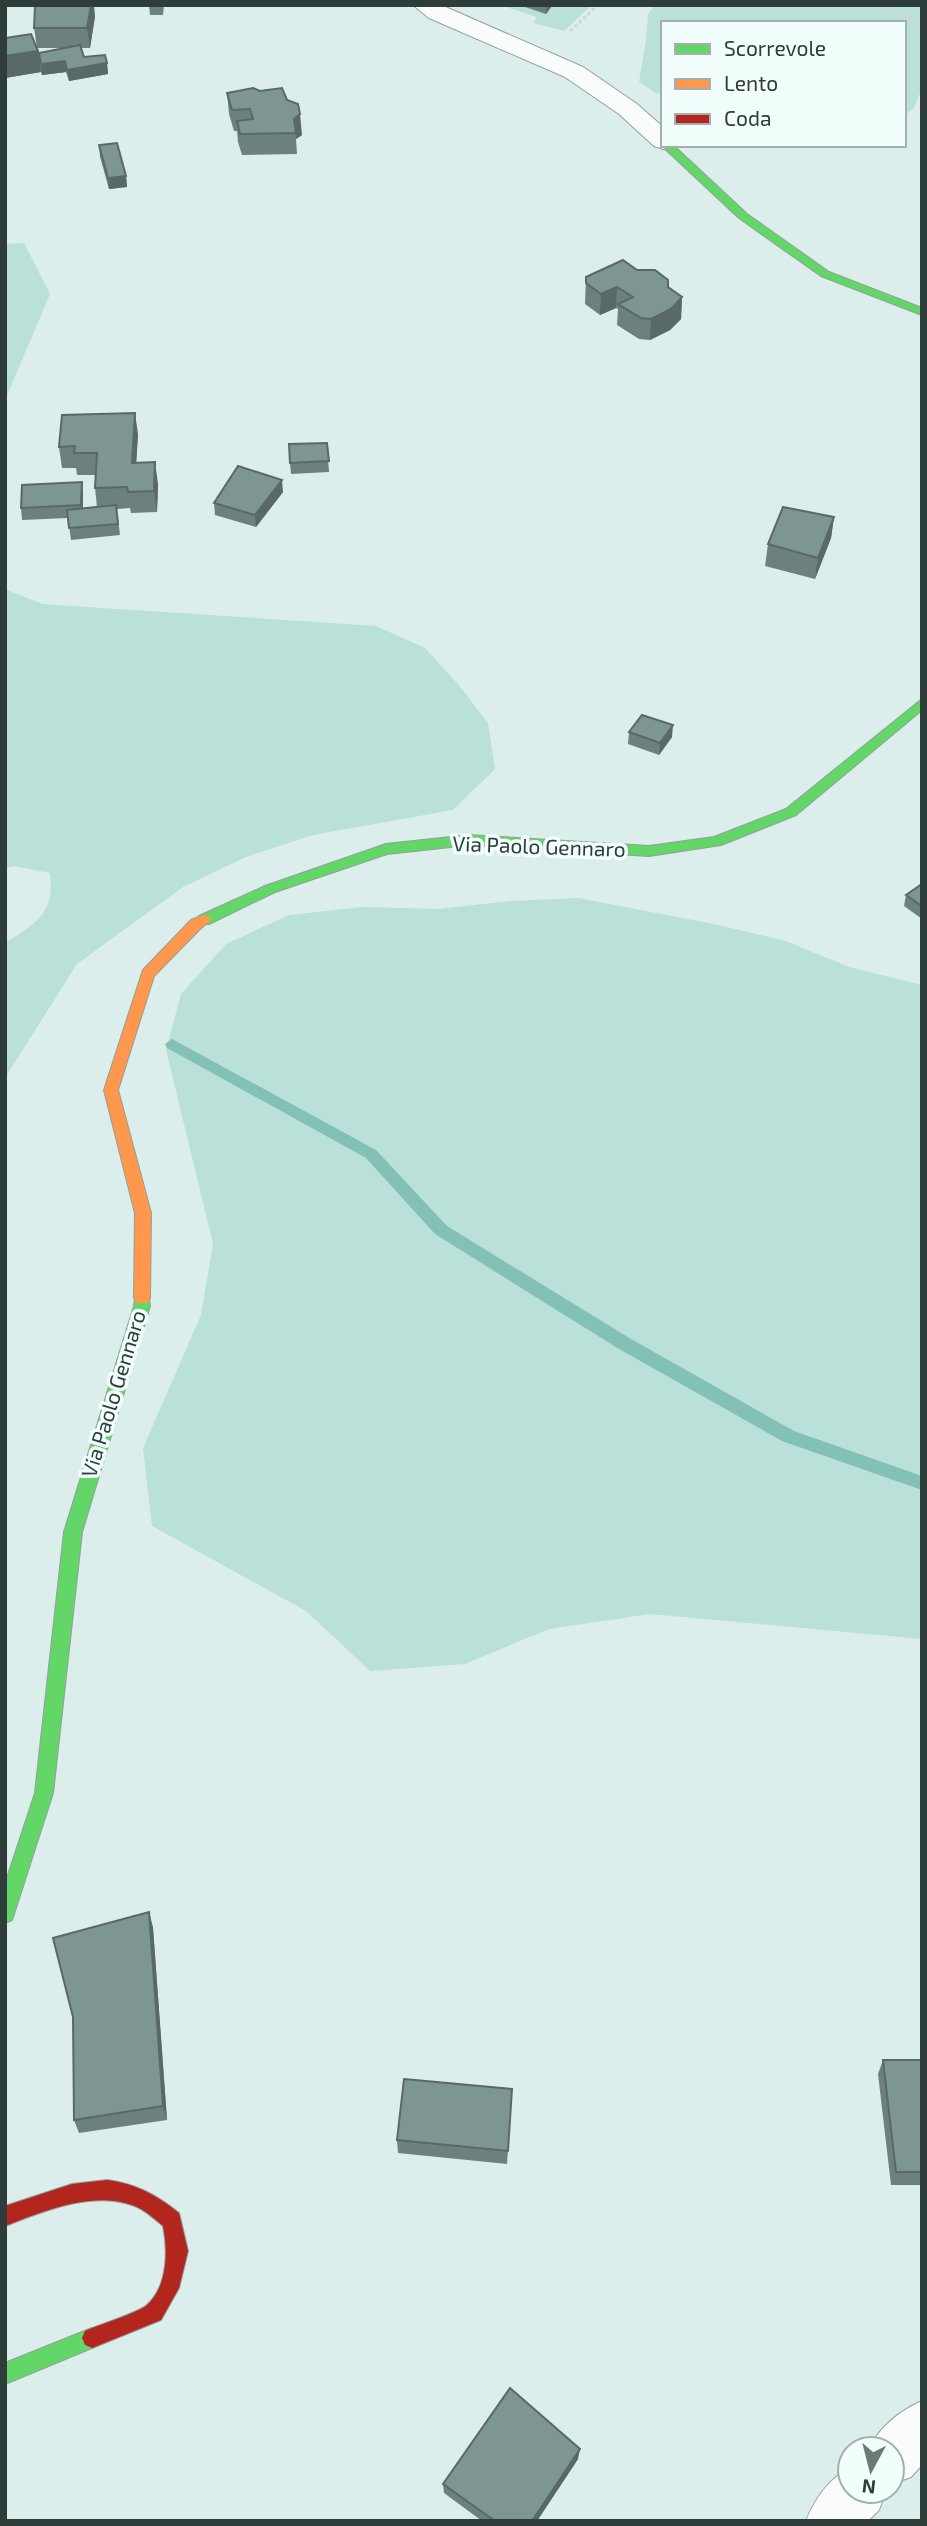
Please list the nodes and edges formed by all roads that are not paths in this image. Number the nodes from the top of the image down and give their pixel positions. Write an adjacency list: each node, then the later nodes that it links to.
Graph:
1 (425, 5): 2 (street)
2 (661, 139)
3 (669, 147): 4 (street)
4 (922, 312)
5 (922, 703): 6 (street, Via Paolo Gennaro)
6 (5, 1914)
7 (5, 2216): 8 (street)
8 (5, 2374)
9 (922, 2427): 10 (street)
10 (906, 2444)
11 (847, 2505): 12 (street)
12 (832, 2521)

